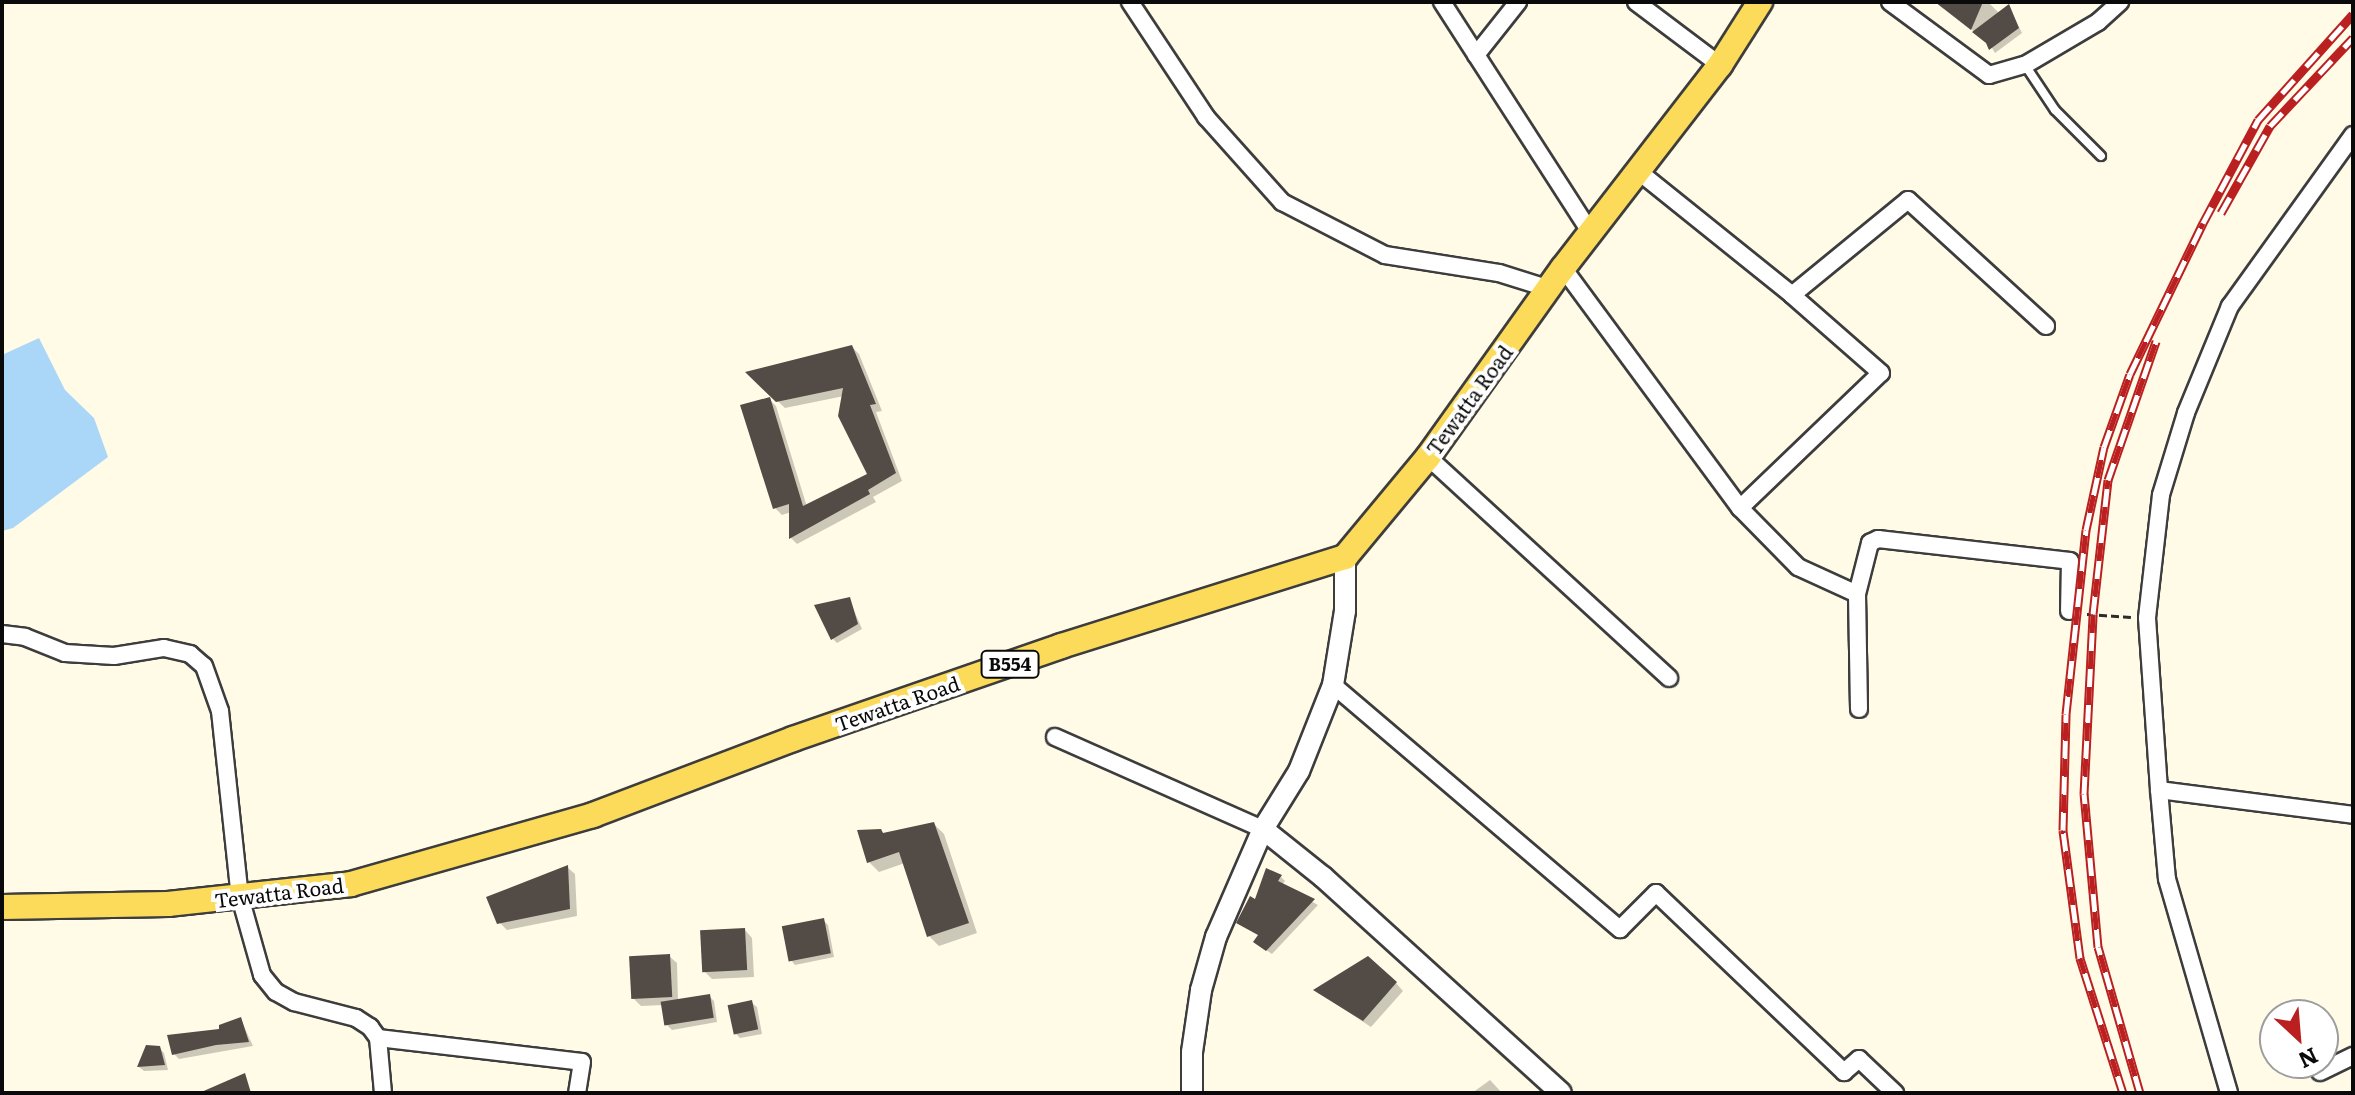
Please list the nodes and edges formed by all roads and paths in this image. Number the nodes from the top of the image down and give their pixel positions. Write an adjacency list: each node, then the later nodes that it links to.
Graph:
1 (1130, 2): 15 (street)
2 (1442, 2): 8 (street)
3 (1518, 2): 8 (street)
4 (1636, 2): 9 (street)
5 (1760, 2): 9 (main road, Tewatta Road)
6 (1890, 2): 10 (street)
7 (2120, 2): 10 (street)
8 (1476, 55): 14 (street)
9 (1720, 65): 13 (main road, Tewatta Road)
10 (2025, 65): 12 (lane)
11 (2353, 135): 23 (street)
12 (2101, 156)
13 (1638, 171): 14 (main road, Tewatta Road); 16 (street)
14 (1590, 232): 15 (main road, Tewatta Road)
15 (1556, 278): 18 (main road, Tewatta Road); 19 (street)
16 (1792, 295): 17 (street); 19 (street)
17 (2046, 326)
18 (1428, 457): 20 (main road, Tewatta Road); 25 (street)
19 (1740, 508): 21 (street)
20 (1345, 557): 26 (street); 32 (main road, Tewatta Road / B554)
21 (1857, 594): 22 (street); 27 (street)
22 (2069, 611): 23 (path)
23 (2147, 618): 29 (street)
24 (2, 634): 32 (street)
25 (1669, 678)
26 (1333, 685): 31 (street); 39 (street)
27 (1859, 709)
28 (1055, 737): 31 (street)
29 (2159, 790): 30 (street); 40 (street)
30 (2353, 815)
31 (1263, 829): 37 (street); 38 (street)
32 (240, 897): 33 (main road, Tewatta Road / B554); 34 (street)
33 (2, 907)
34 (378, 1038): 35 (street); 36 (street)
35 (383, 1093)
36 (577, 1093)
37 (1192, 1093)
38 (1561, 1093)
39 (1895, 1093)
40 (2229, 1093)

